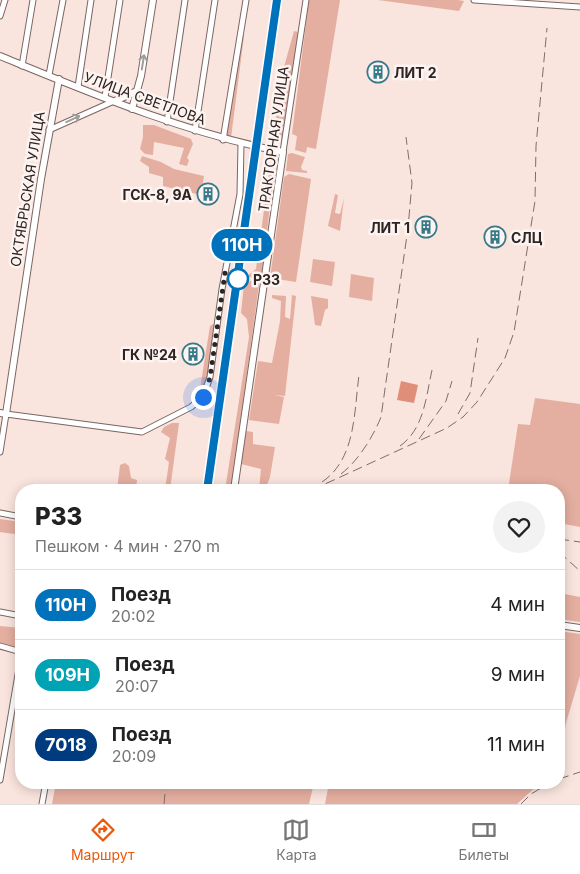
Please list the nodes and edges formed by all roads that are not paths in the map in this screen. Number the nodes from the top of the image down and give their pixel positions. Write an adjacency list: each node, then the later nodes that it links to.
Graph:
1 (5, 0): 13 (street)
2 (33, 0): 15 (street)
3 (63, 0): 16 (street)
4 (90, 0): 18 (street)
5 (120, 0): 20 (street)
6 (153, 0): 19 (main road, one-way to 6)
7 (185, 0): 23 (street)
8 (215, 0): 25 (street)
9 (246, 0): 26 (street)
10 (306, 0): 28 (street, ТРАКТОРНАЯ УЛИЦА)
11 (474, 0): 12 (street)
12 (580, 7)
13 (0, 16)
14 (0, 56): 15 (main road, УЛИЦА СВЕТЛОВА)
15 (22, 66): 16 (main road, УЛИЦА СВЕТЛОВА)
16 (49, 75): 17 (main road, УЛИЦА СВЕТЛОВА)
17 (59, 79): 18 (main road, УЛИЦА СВЕТЛОВА); 24 (main road, ОКТЯБРЬСКАЯ УЛИЦА)
18 (78, 87): 20 (main road, УЛИЦА СВЕТЛОВА)
19 (137, 91): 21 (main road); 22 (main road)
20 (105, 97): 21 (main road, УЛИЦА СВЕТЛОВА)
21 (115, 101): 22 (main road, УЛИЦА СВЕТЛОВА); 24 (street, one-way to 21)
22 (132, 109): 23 (main road, УЛИЦА СВЕТЛОВА)
23 (167, 122): 25 (main road, УЛИЦА СВЕТЛОВА)
24 (49, 130): 29 (main road, ОКТЯБРЬСКАЯ УЛИЦА)
25 (195, 131): 26 (main road, УЛИЦА СВЕТЛОВА)
26 (223, 140): 27 (main road, УЛИЦА СВЕТЛОВА)
27 (241, 144): 28 (main road, УЛИЦА СВЕТЛОВА); 29 (street, ТРАКТОРНАЯ УЛИЦА)
28 (284, 152): 31 (main road, ТРАКТОРНАЯ УЛИЦА)
29 (3, 413): 30 (street, ОКТЯБРЬСКАЯ УЛИЦА)
30 (0, 452)
31 (235, 484)
32 (0, 513): 33 (street)
33 (15, 516)
34 (0, 612): 35 (street)
35 (15, 615)
36 (565, 626): 37 (main road)
37 (580, 628)
38 (0, 646): 39 (street)
39 (15, 650)
40 (15, 692): 41 (street)
41 (0, 780)
42 (45, 789): 43 (street)
43 (42, 804)

